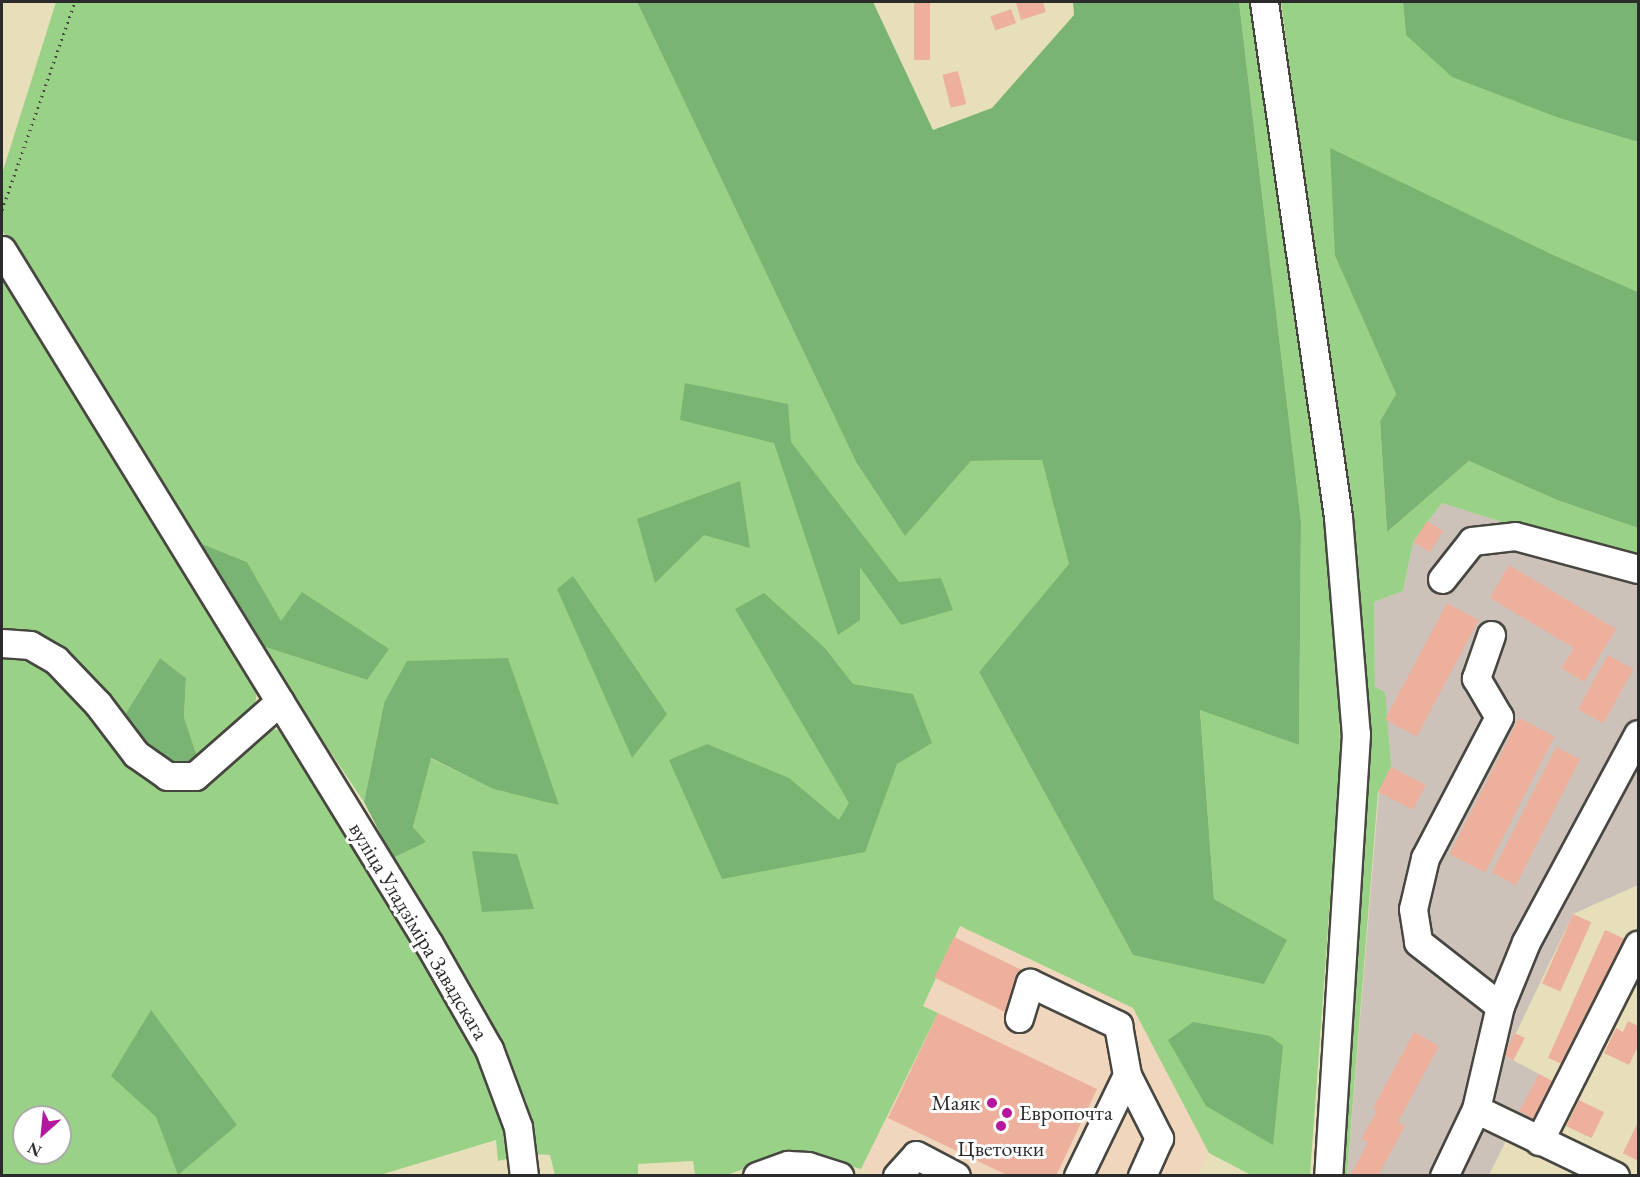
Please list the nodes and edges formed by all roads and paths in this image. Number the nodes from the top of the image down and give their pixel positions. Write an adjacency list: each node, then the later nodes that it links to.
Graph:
1 (75, 2): 3 (path)
2 (1264, 2): 25 (street)
3 (2, 210)
4 (2, 250): 9 (street, вуліца Уладзіміра Завадскага)
5 (1638, 569): 6 (street)
6 (1442, 579)
7 (1491, 635): 12 (street)
8 (2, 644): 9 (street)
9 (280, 701): 18 (street, вуліца Уладзіміра Завадскага)
10 (1638, 734): 12 (street)
11 (1638, 945): 16 (street)
12 (1500, 1006): 15 (street)
13 (1019, 1018): 14 (street)
14 (1127, 1076): 23 (street); 24 (street)
15 (1476, 1109): 16 (street); 26 (street)
16 (1539, 1141): 27 (street)
17 (810, 1171): 19 (street); 20 (street)
18 (524, 1176)
19 (757, 1176)
20 (839, 1176)
21 (897, 1176): 22 (street)
22 (956, 1176)
23 (1078, 1176)
24 (1142, 1176)
25 (1328, 1176)
26 (1444, 1176)
27 (1615, 1176)

